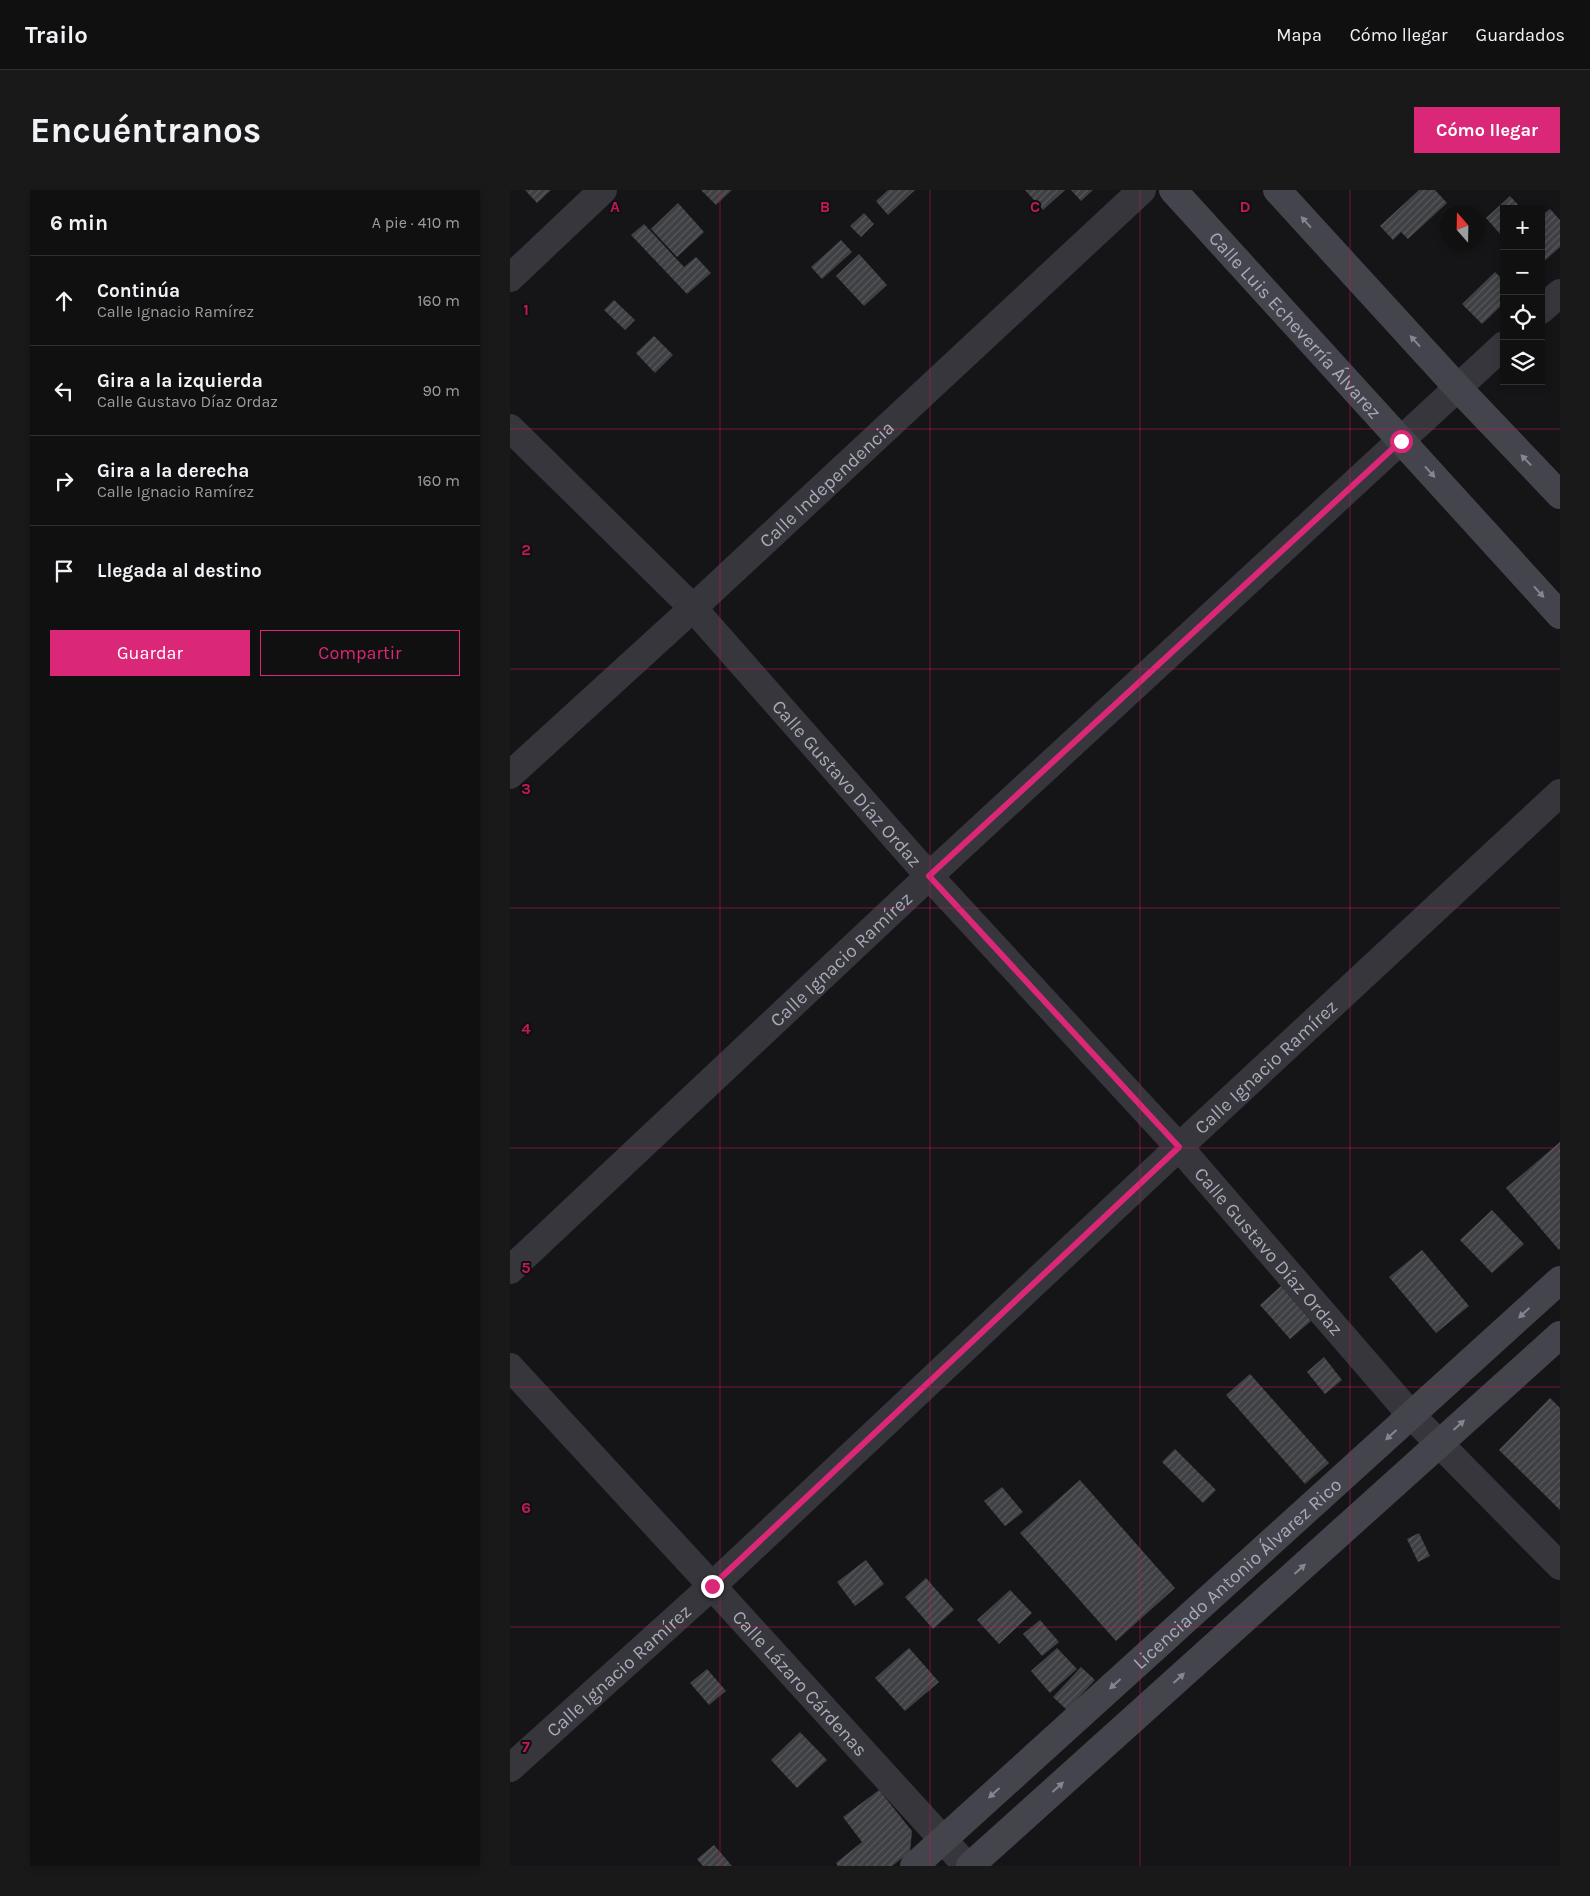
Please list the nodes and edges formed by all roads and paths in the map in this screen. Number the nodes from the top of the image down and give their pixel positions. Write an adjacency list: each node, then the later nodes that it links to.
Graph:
1 (603, 190): 5 (street)
2 (1142, 190): 13 (street, Calle Independencia)
3 (1173, 190): 11 (main road, Calle Luis Echeverría Álvarez)
4 (1277, 190): 9 (main road, one-way to 4)
5 (510, 278)
6 (1560, 292): 7 (street)
7 (1545, 306)
8 (1500, 349): 9 (street, Calle Ignacio Ramírez)
9 (1458, 388): 11 (street, Calle Ignacio Ramírez); 12 (main road, one-way to 9)
10 (510, 428): 13 (street, Calle Gustavo Díaz Ordaz)
11 (1401, 441): 14 (main road, Calle Luis Echeverría Álvarez, one-way to 14); 17 (street, Calle Ignacio Ramírez)
12 (1560, 496)
13 (693, 608): 15 (street, Calle Independencia); 17 (street, Calle Gustavo Díaz Ordaz)
14 (1560, 615)
15 (510, 775)
16 (1560, 793): 18 (street, Calle Ignacio Ramírez)
17 (929, 876): 18 (street, Calle Gustavo Díaz Ordaz); 19 (street, Calle Ignacio Ramírez)
18 (1179, 1147): 23 (street, Calle Gustavo Díaz Ordaz); 26 (street, Calle Ignacio Ramírez)
19 (510, 1270)
20 (1560, 1280): 23 (main road, Licenciado Antonio Álvarez Rico, one-way to 23)
21 (1560, 1335): 24 (main road, Licenciado Antonio Álvarez Rico, one-way to 21)
22 (510, 1368): 26 (street, Calle Lázaro Cárdenas)
23 (1412, 1416): 24 (street, Calle Gustavo Díaz Ordaz); 28 (main road, Licenciado Antonio Álvarez Rico, one-way to 28)
24 (1439, 1444): 25 (street, Calle Gustavo Díaz Ordaz); 30 (main road, Licenciado Antonio Álvarez Rico, one-way to 24)
25 (1560, 1566)
26 (712, 1586): 27 (street, Calle Ignacio Ramírez); 28 (street, Calle Lázaro Cárdenas)
27 (510, 1768)
28 (942, 1840): 29 (main road, Licenciado Antonio Álvarez Rico); 30 (street, Calle Lázaro Cárdenas)
29 (914, 1866)
30 (968, 1866)

